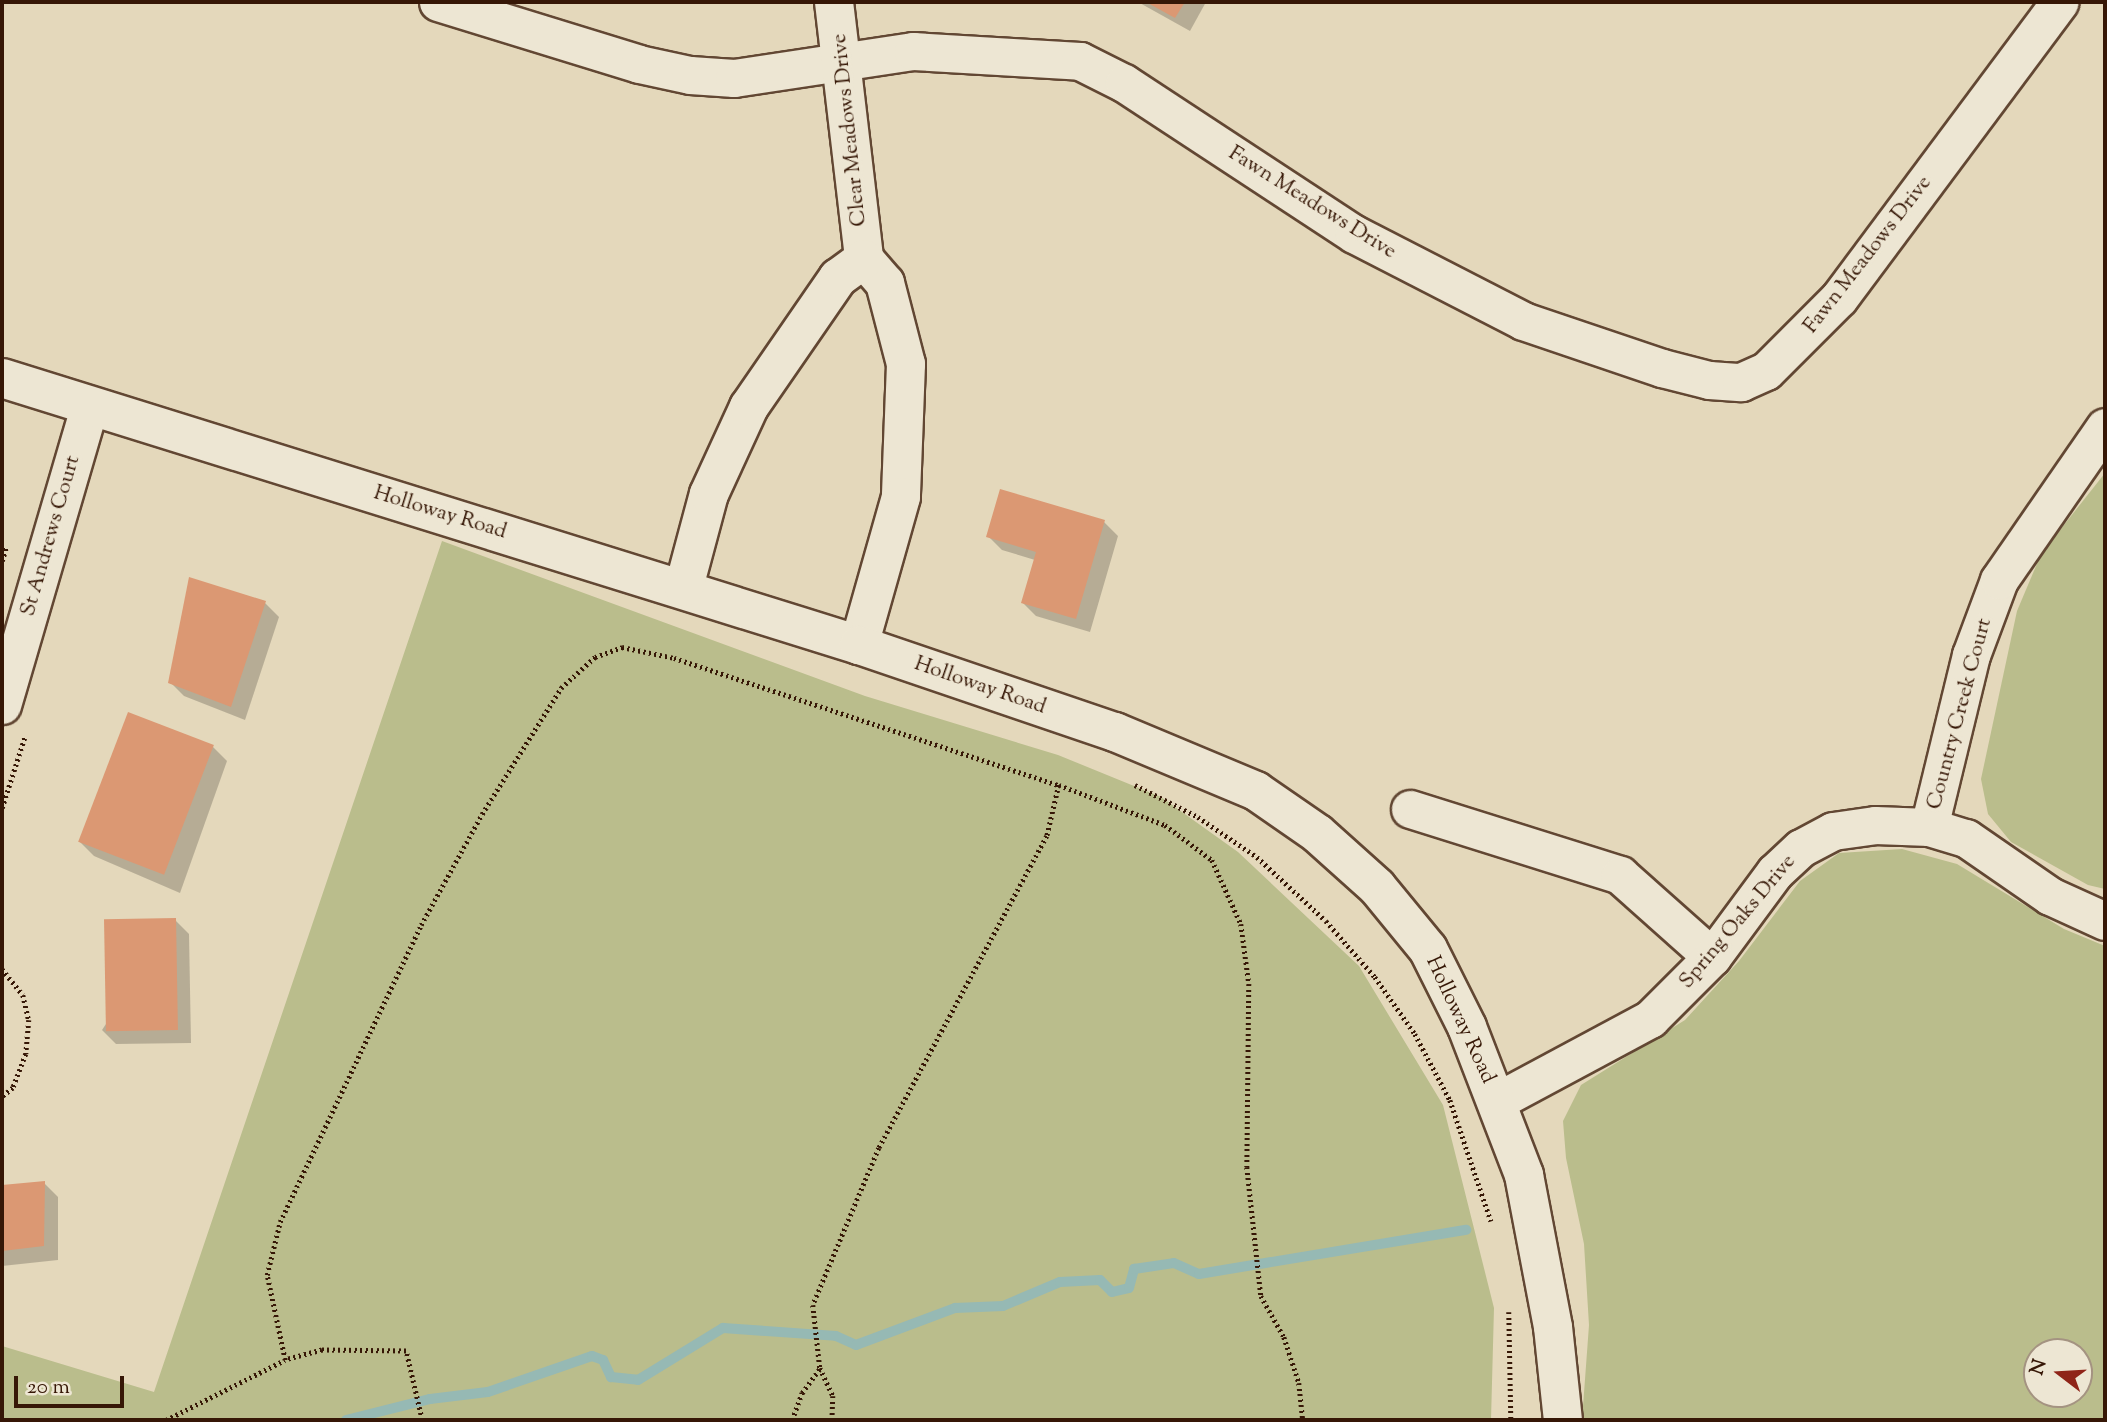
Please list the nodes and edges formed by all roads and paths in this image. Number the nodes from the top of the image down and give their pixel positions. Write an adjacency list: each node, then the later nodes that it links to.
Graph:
1 (438, 2): 4 (street, Fawn Meadows Drive)
2 (834, 2): 4 (street, Clear Meadows Drive)
3 (2060, 2): 4 (street, Fawn Meadows Drive)
4 (844, 60): 5 (street, Clear Meadows Drive)
5 (864, 259): 11 (street); 12 (street)
6 (2, 378): 7 (street, Holloway Road)
7 (89, 407): 11 (street, Holloway Road); 13 (street, St Andrews Court)
8 (2105, 427): 19 (street, Country Creek Court)
9 (10, 535): 10 (path)
10 (2, 561)
11 (684, 587): 12 (street, Holloway Road)
12 (859, 645): 24 (street, Holloway Road)
13 (2, 705)
14 (26, 731): 17 (path)
15 (1127, 781): 25 (path)
16 (1059, 785): 27 (path); 28 (path); 35 (path)
17 (2, 808)
18 (1410, 809): 21 (street)
19 (1929, 827): 20 (street, Spring Oaks Drive); 21 (street, Spring Oaks Drive)
20 (2105, 921)
21 (1712, 957): 24 (street, Spring Oaks Drive)
22 (2, 969): 23 (path)
23 (2, 1097)
24 (1497, 1101): 37 (street, Holloway Road)
25 (1492, 1223)
26 (1508, 1305): 36 (path)
27 (285, 1360): 31 (path); 32 (path)
28 (820, 1368): 33 (path); 34 (path)
29 (106, 1420): 30 (path)
30 (149, 1420)
31 (166, 1420)
32 (422, 1420)
33 (792, 1420)
34 (832, 1420)
35 (1303, 1420)
36 (1511, 1420)
37 (1563, 1420)

